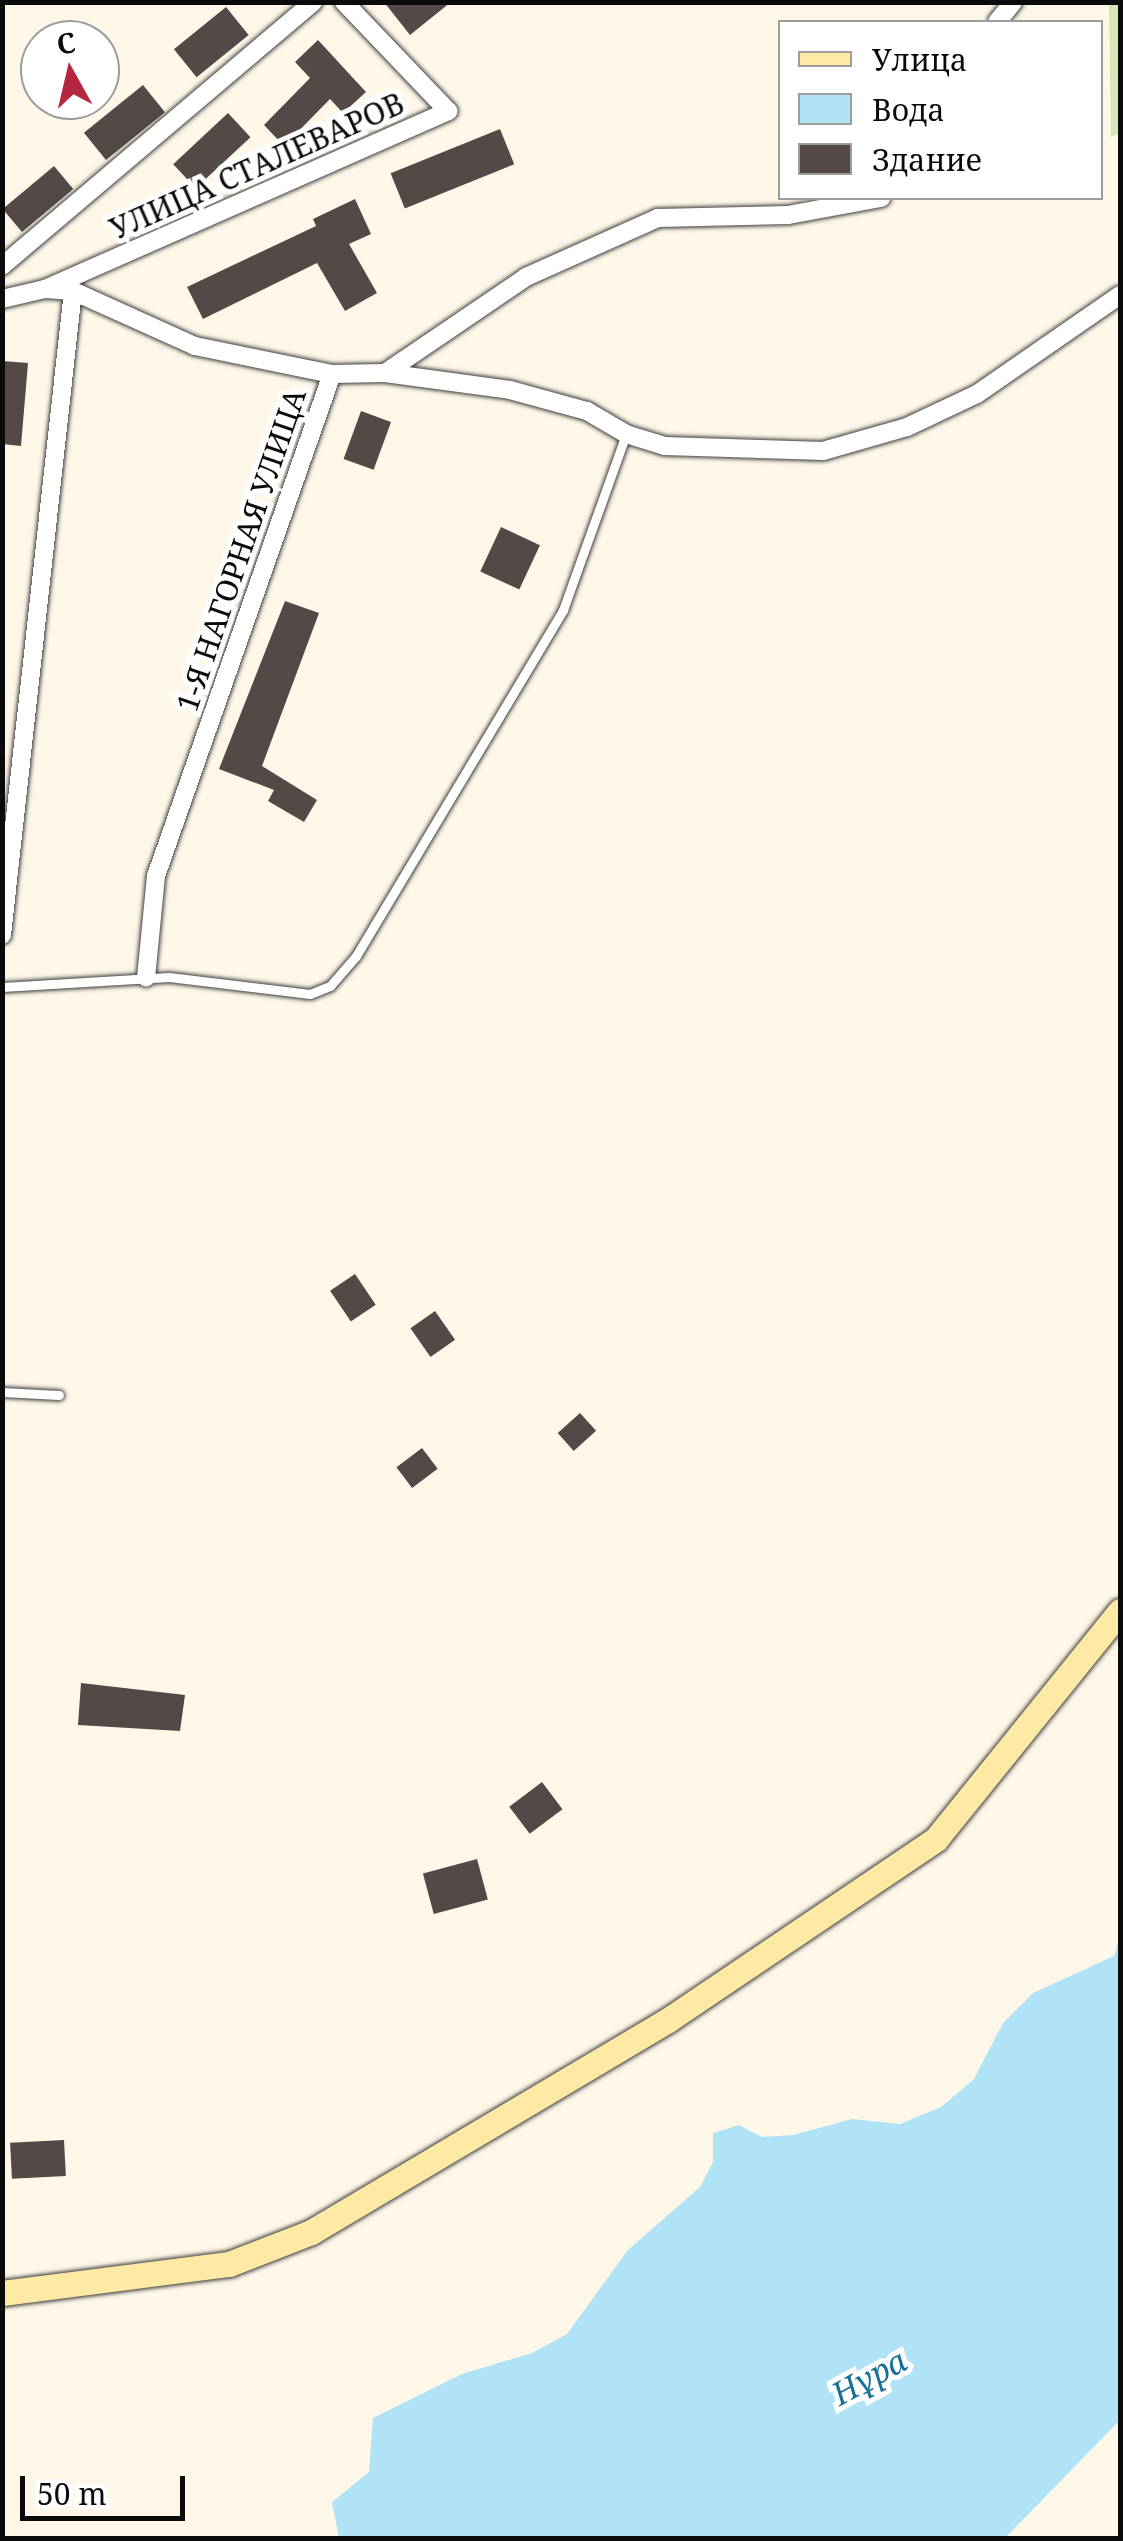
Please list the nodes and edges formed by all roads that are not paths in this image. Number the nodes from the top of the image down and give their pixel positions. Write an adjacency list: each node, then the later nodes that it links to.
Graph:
1 (313, 2): 4 (street, УЛИЦА СТАЛЕВАРОВ)
2 (344, 2): 5 (street, УЛИЦА СТАЛЕВАРОВ)
3 (870, 200): 9 (street)
4 (2, 266)
5 (46, 289): 6 (street, 1-Я НАГОРНАЯ УЛИЦА); 8 (street, УЛИЦА СТАЛЕВАРОВ)
6 (73, 290): 10 (street, 1-Я НАГОРНАЯ УЛИЦА); 12 (street)
7 (1120, 294): 11 (street)
8 (2, 299)
9 (384, 373): 10 (street); 11 (street)
10 (332, 374): 13 (street, 1-Я НАГОРНАЯ УЛИЦА)
11 (626, 434): 13 (lane)
12 (2, 935)
13 (146, 978): 14 (lane)
14 (2, 987)
15 (2, 1392): 16 (lane)
16 (59, 1395)
17 (1120, 1611): 18 (street)
18 (2, 2293)

